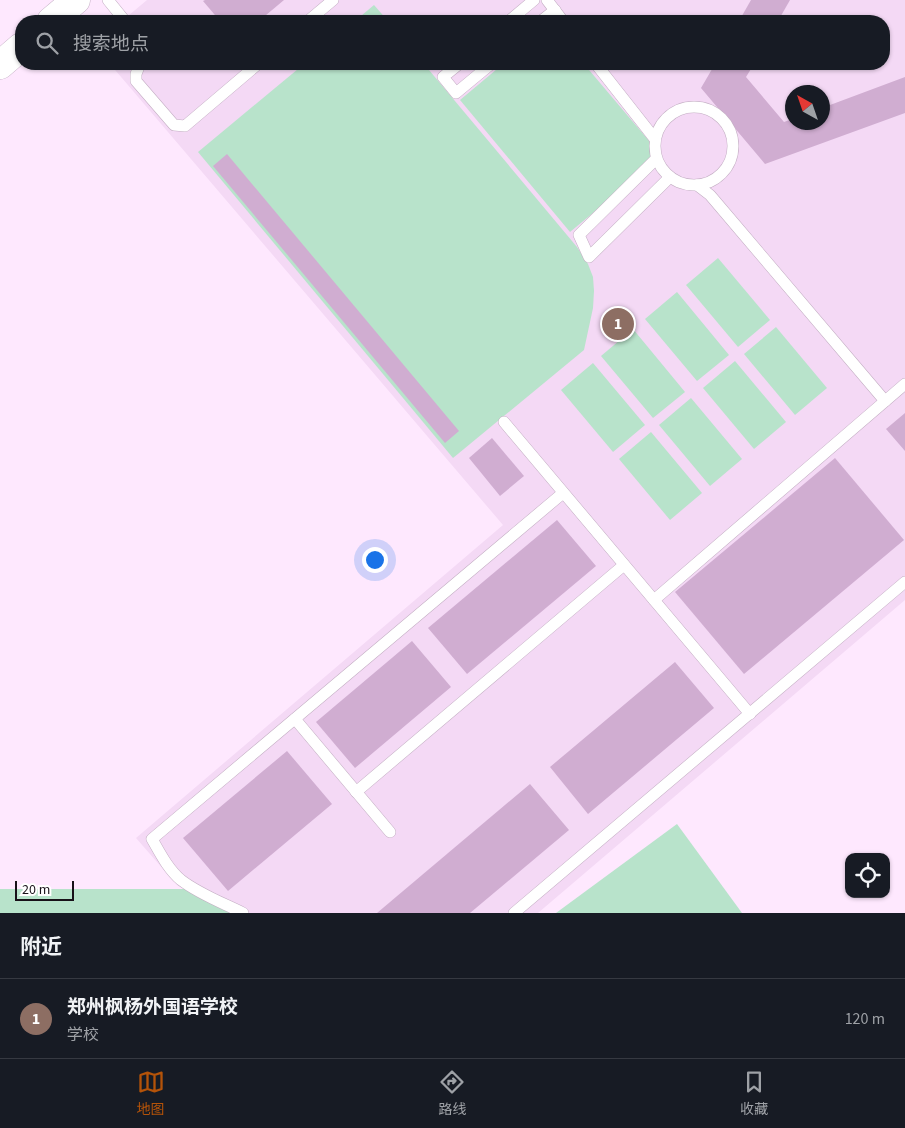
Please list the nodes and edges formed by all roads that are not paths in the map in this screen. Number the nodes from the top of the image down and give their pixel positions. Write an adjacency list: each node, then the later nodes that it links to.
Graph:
1 (76, 0): 7 (street)
2 (108, 0): 8 (lane)
3 (333, 0): 9 (lane)
4 (534, 0): 10 (lane)
5 (546, 0): 6 (lane)
6 (555, 10): 11 (lane); 12 (lane)
7 (58, 15)
8 (120, 15)
9 (315, 15)
10 (516, 15)
11 (549, 15)
12 (559, 15)
13 (15, 52): 14 (street)
14 (0, 65)
15 (138, 70): 16 (lane)
16 (251, 70)
17 (452, 70): 18 (lane)
18 (483, 70)
19 (601, 70): 20 (lane)
20 (655, 139): 21 (lane); 23 (lane)
21 (656, 159): 22 (lane); 22 (lane)
22 (670, 177): 23 (lane)
23 (697, 185): 25 (lane)
24 (905, 384): 25 (lane)
25 (885, 402): 30 (lane)
26 (504, 422): 27 (lane)
27 (563, 493): 28 (lane); 32 (lane)
28 (624, 565): 30 (lane); 33 (lane)
29 (905, 582): 31 (lane)
30 (654, 600): 31 (lane)
31 (750, 714): 36 (lane)
32 (295, 719): 33 (lane); 35 (lane)
33 (356, 792): 34 (lane)
34 (390, 832)
35 (243, 913)
36 (514, 913)

